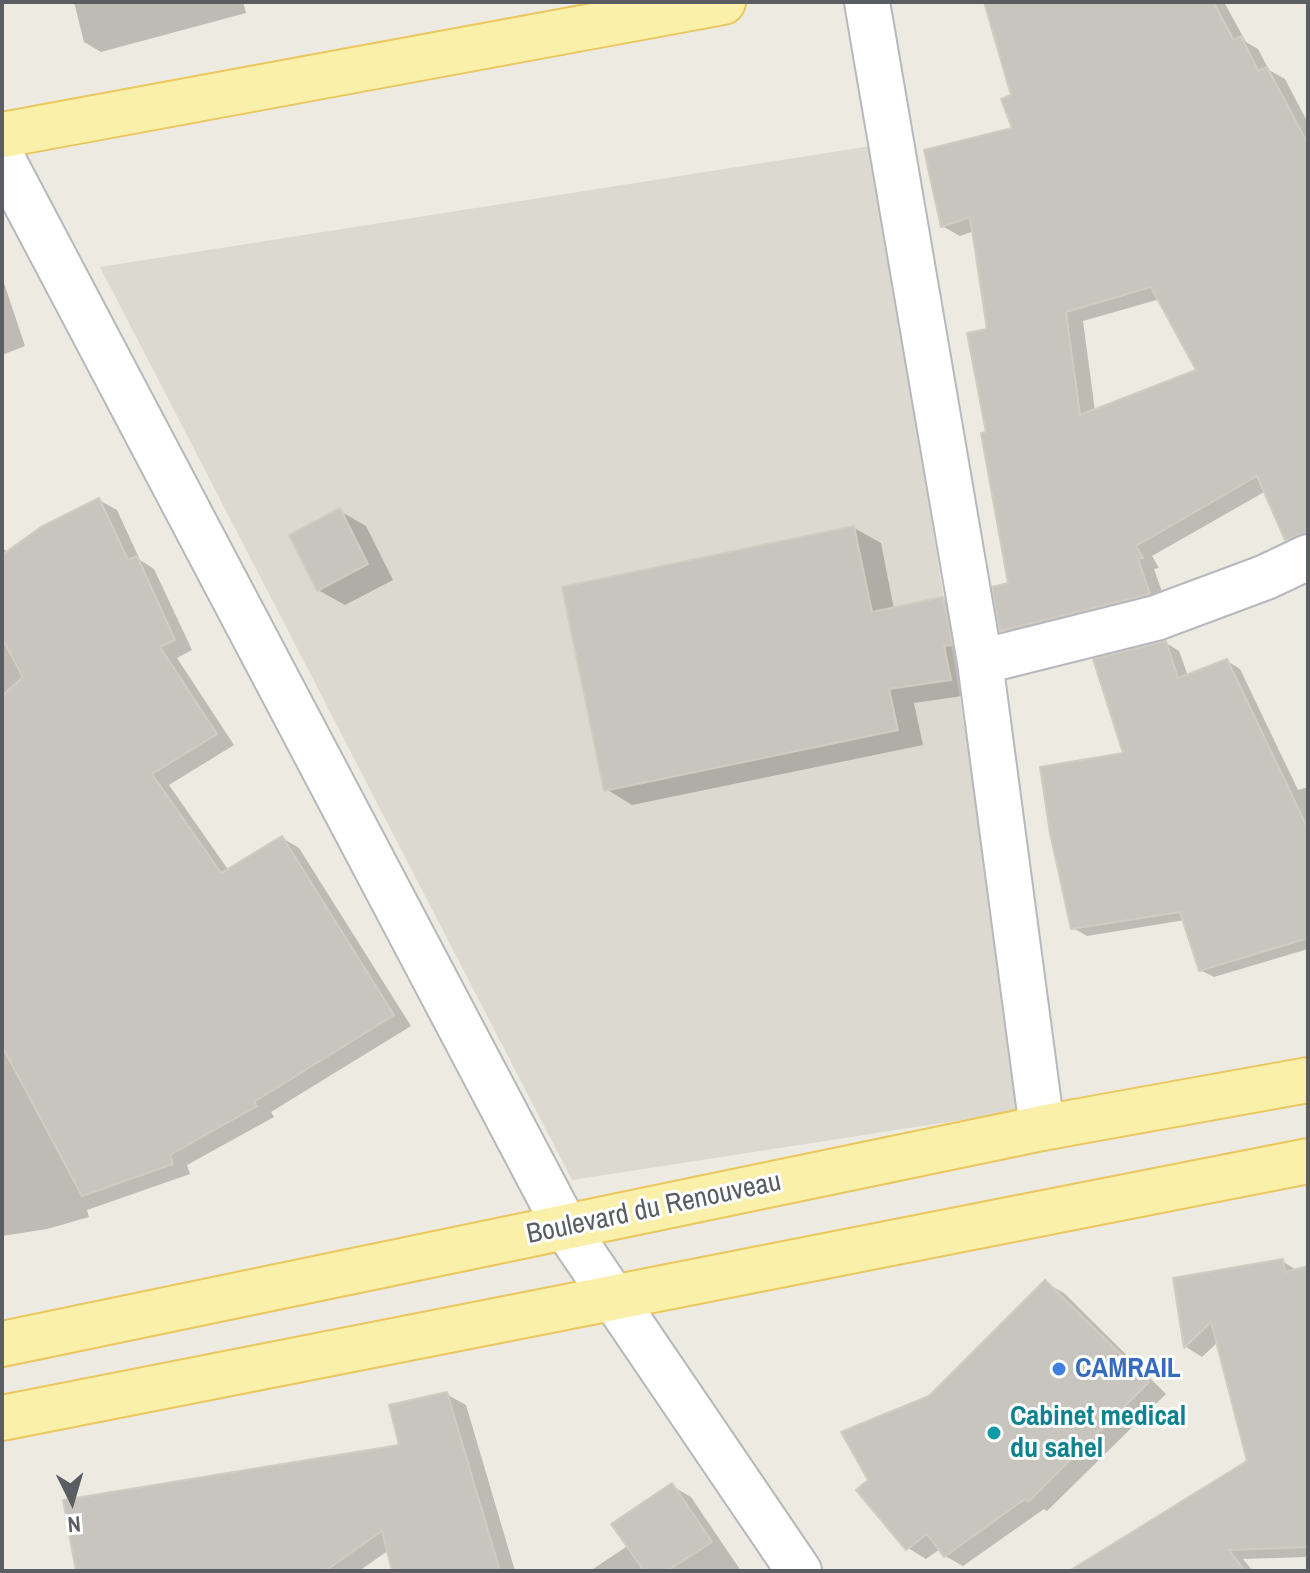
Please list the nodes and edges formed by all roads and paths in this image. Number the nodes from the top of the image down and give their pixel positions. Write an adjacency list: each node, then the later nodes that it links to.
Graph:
1 (723, 2): 3 (main road)
2 (867, 2): 6 (street)
3 (2, 135)
4 (2, 158): 10 (street)
5 (1308, 557): 6 (street)
6 (980, 662): 8 (street)
7 (1308, 1080): 8 (main road, Boulevard du Renouveau)
8 (1042, 1128): 10 (main road, Boulevard du Renouveau)
9 (1308, 1161): 11 (main road)
10 (566, 1228): 11 (street); 12 (main road, Boulevard du Renouveau)
11 (614, 1298): 13 (main road); 14 (street)
12 (2, 1344)
13 (2, 1418)
14 (799, 1571)

